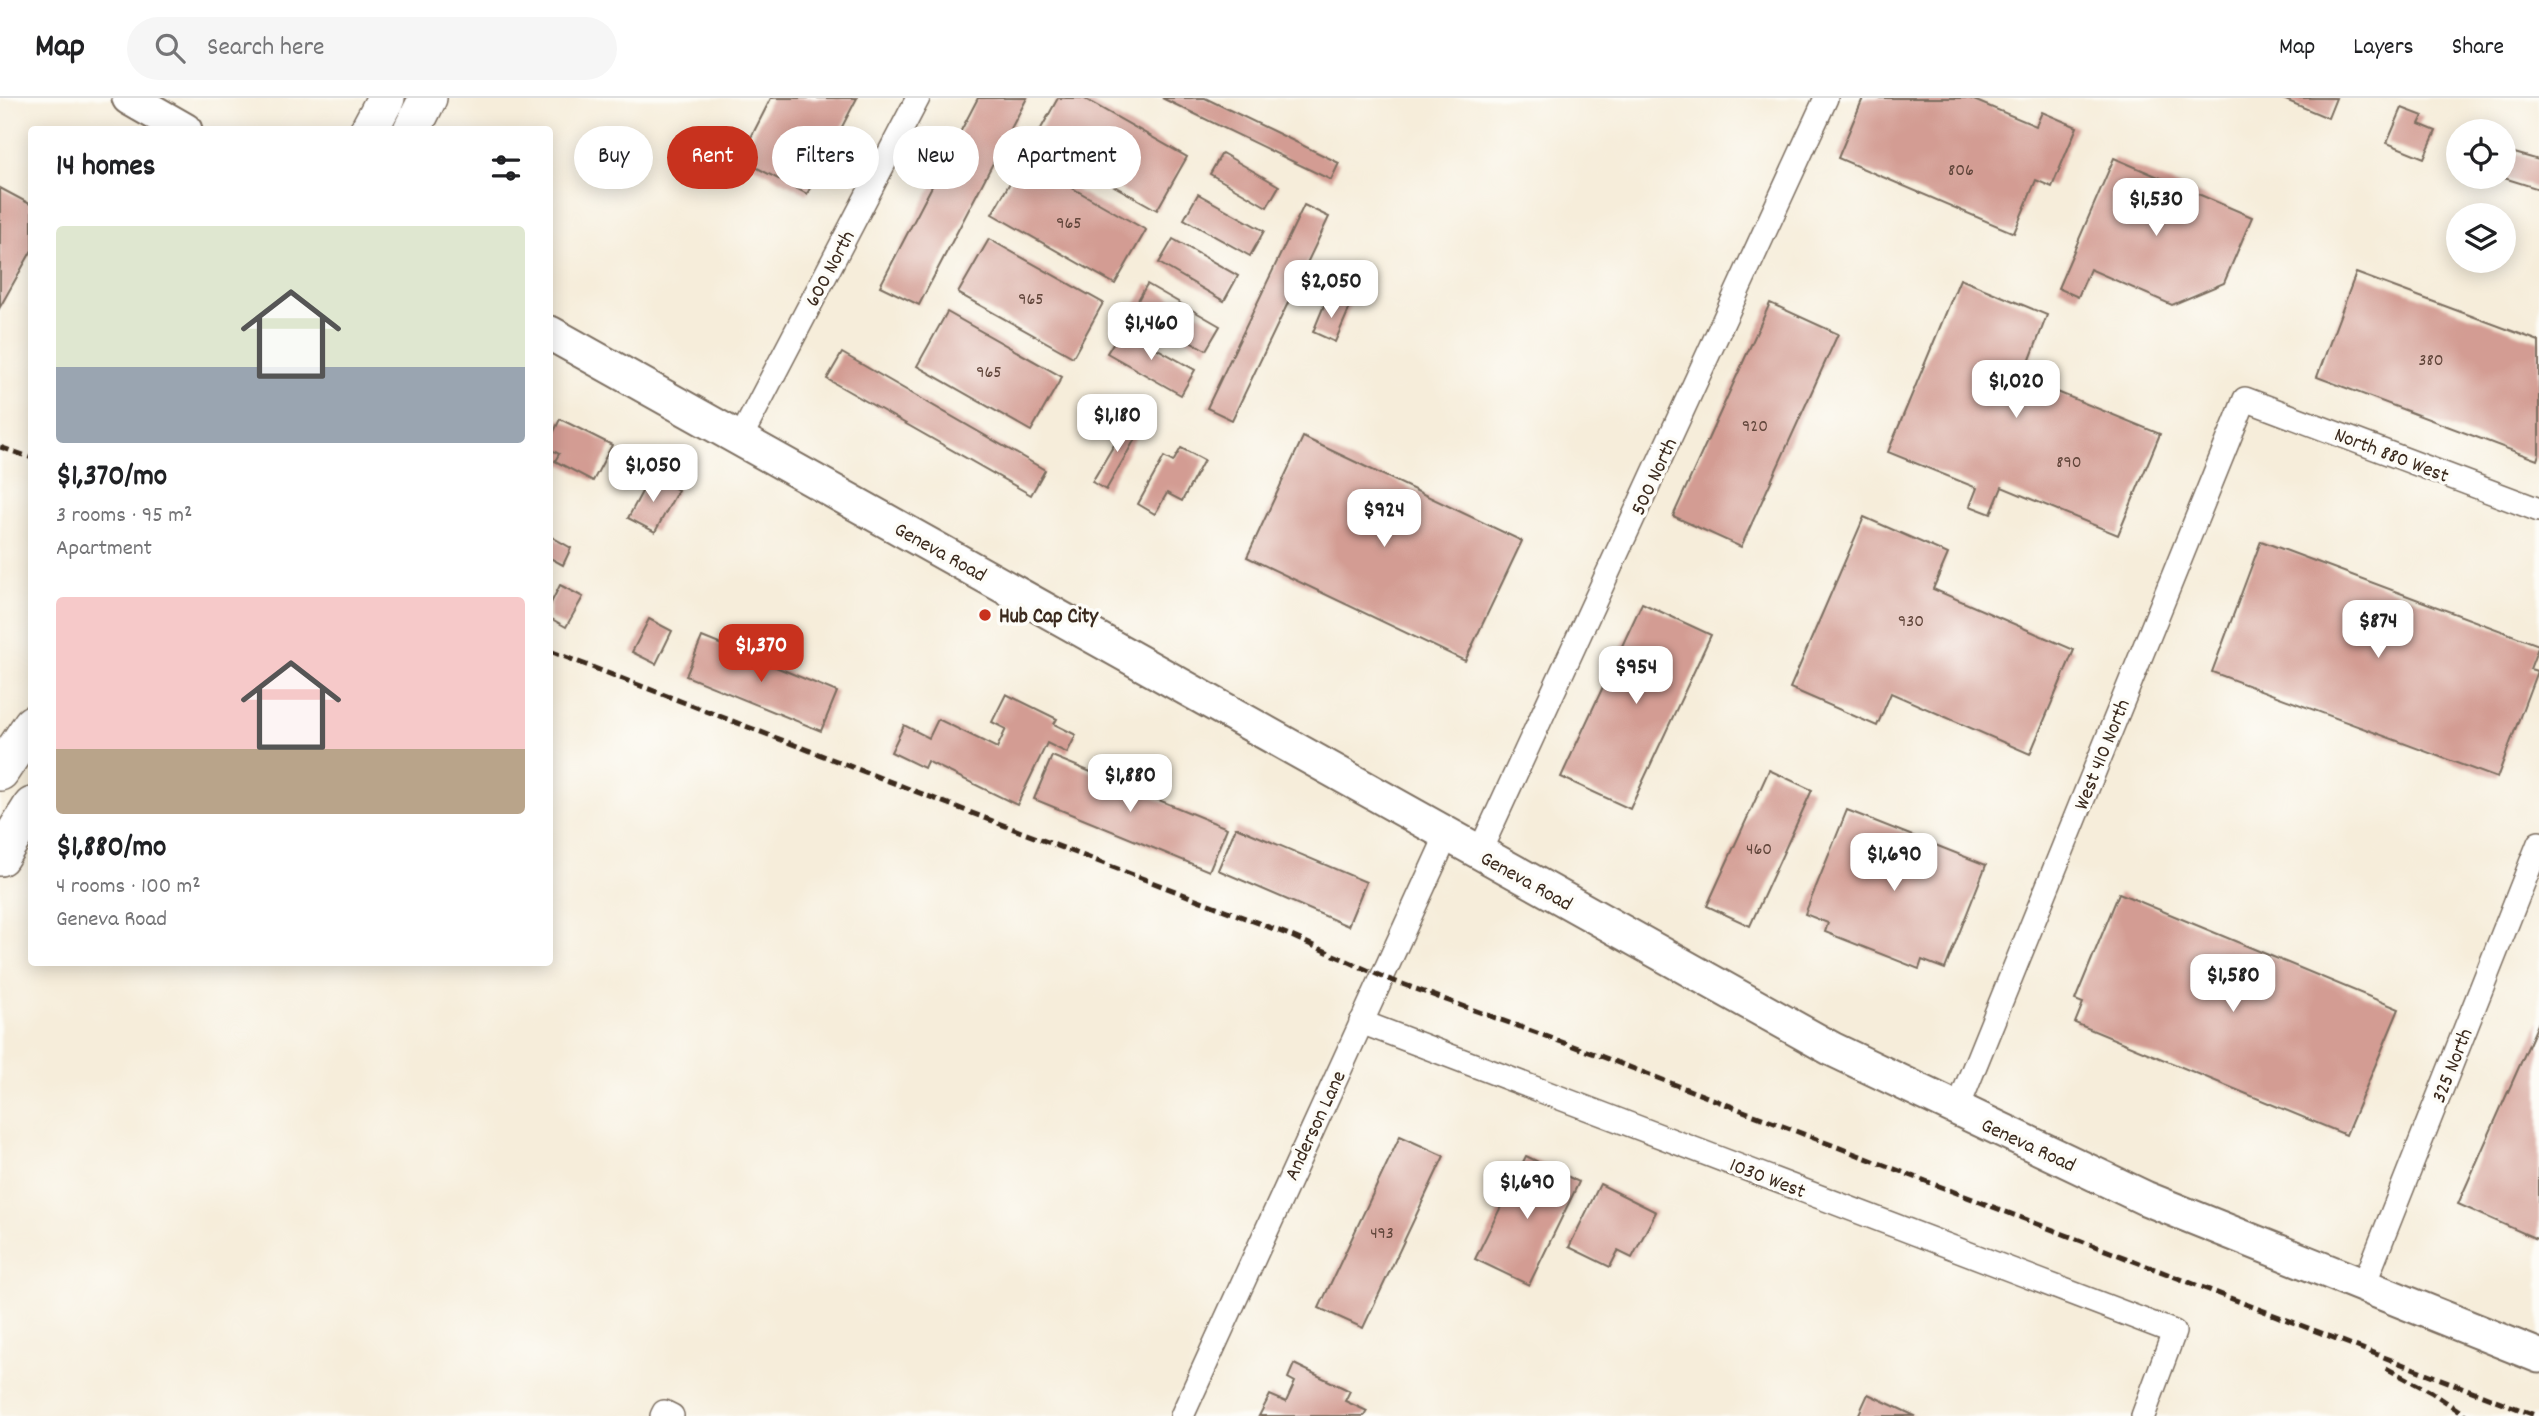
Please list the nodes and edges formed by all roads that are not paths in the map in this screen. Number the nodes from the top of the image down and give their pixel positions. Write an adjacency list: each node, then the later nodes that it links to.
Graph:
1 (129, 98): 6 (main road)
2 (386, 98): 7 (main road)
3 (428, 98): 8 (main road)
4 (918, 98): 11 (street, 600 North)
5 (1826, 98): 18 (street, 500 North)
6 (178, 126)
7 (371, 126)
8 (414, 126)
9 (553, 335): 11 (main road, Geneva Road)
10 (2245, 399): 12 (street, North 880 West); 21 (street, West 410 North)
11 (740, 439): 16 (main road, Geneva Road)
12 (2539, 510)
13 (28, 730): 14 (main road)
14 (0, 772)
15 (28, 812): 19 (main road)
16 (1447, 835): 18 (main road, Geneva Road); 20 (street, Anderson Lane)
17 (2539, 843): 22 (street, 325 North)
18 (1479, 853): 21 (main road, Geneva Road)
19 (0, 857)
20 (1361, 1022): 24 (street, Anderson Lane); 25 (street, 1030 West)
21 (1957, 1110): 22 (main road, Geneva Road)
22 (2363, 1287): 23 (main road, Geneva Road)
23 (2539, 1356)
24 (1182, 1416)
25 (2143, 1416)

